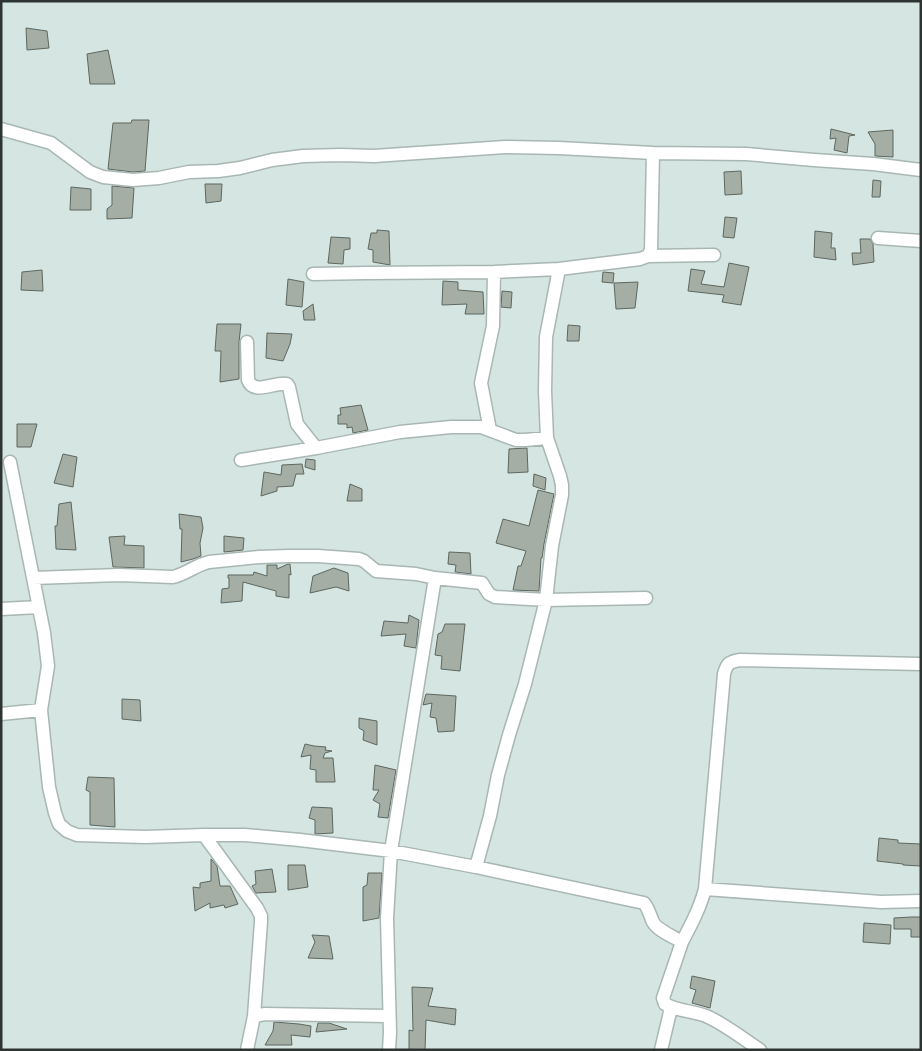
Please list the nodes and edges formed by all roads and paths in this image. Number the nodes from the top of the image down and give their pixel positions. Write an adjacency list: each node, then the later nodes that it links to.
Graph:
1 (1, 129): 2 (street)
2 (654, 153): 3 (street); 7 (street)
3 (921, 170)
4 (878, 238): 5 (street)
5 (921, 241)
6 (714, 255): 7 (street)
7 (648, 256): 8 (street)
8 (559, 269): 9 (street); 13 (street)
9 (494, 272): 10 (street); 12 (street)
10 (313, 274)
11 (246, 342): 14 (street)
12 (490, 430): 13 (street); 14 (street)
13 (547, 438): 20 (street)
14 (316, 448): 15 (street)
15 (241, 460)
16 (10, 462): 17 (street)
17 (33, 578): 18 (street); 21 (street)
18 (435, 578): 20 (street); 27 (street)
19 (646, 598): 20 (street)
20 (546, 600): 28 (street)
21 (38, 607): 22 (street); 24 (street)
22 (1, 609)
23 (921, 664): 29 (street)
24 (41, 710): 25 (street); 26 (street)
25 (1, 714)
26 (204, 834): 27 (street); 33 (street)
27 (391, 851): 28 (street); 34 (street)
28 (476, 867): 31 (street)
29 (705, 889): 30 (street); 31 (street)
30 (921, 901)
31 (682, 942): 32 (street)
32 (671, 1008): 37 (street); 38 (street)
33 (254, 1016): 34 (street); 35 (street)
34 (389, 1016): 36 (street)
35 (248, 1050)
36 (389, 1050)
37 (661, 1050)
38 (760, 1050)

